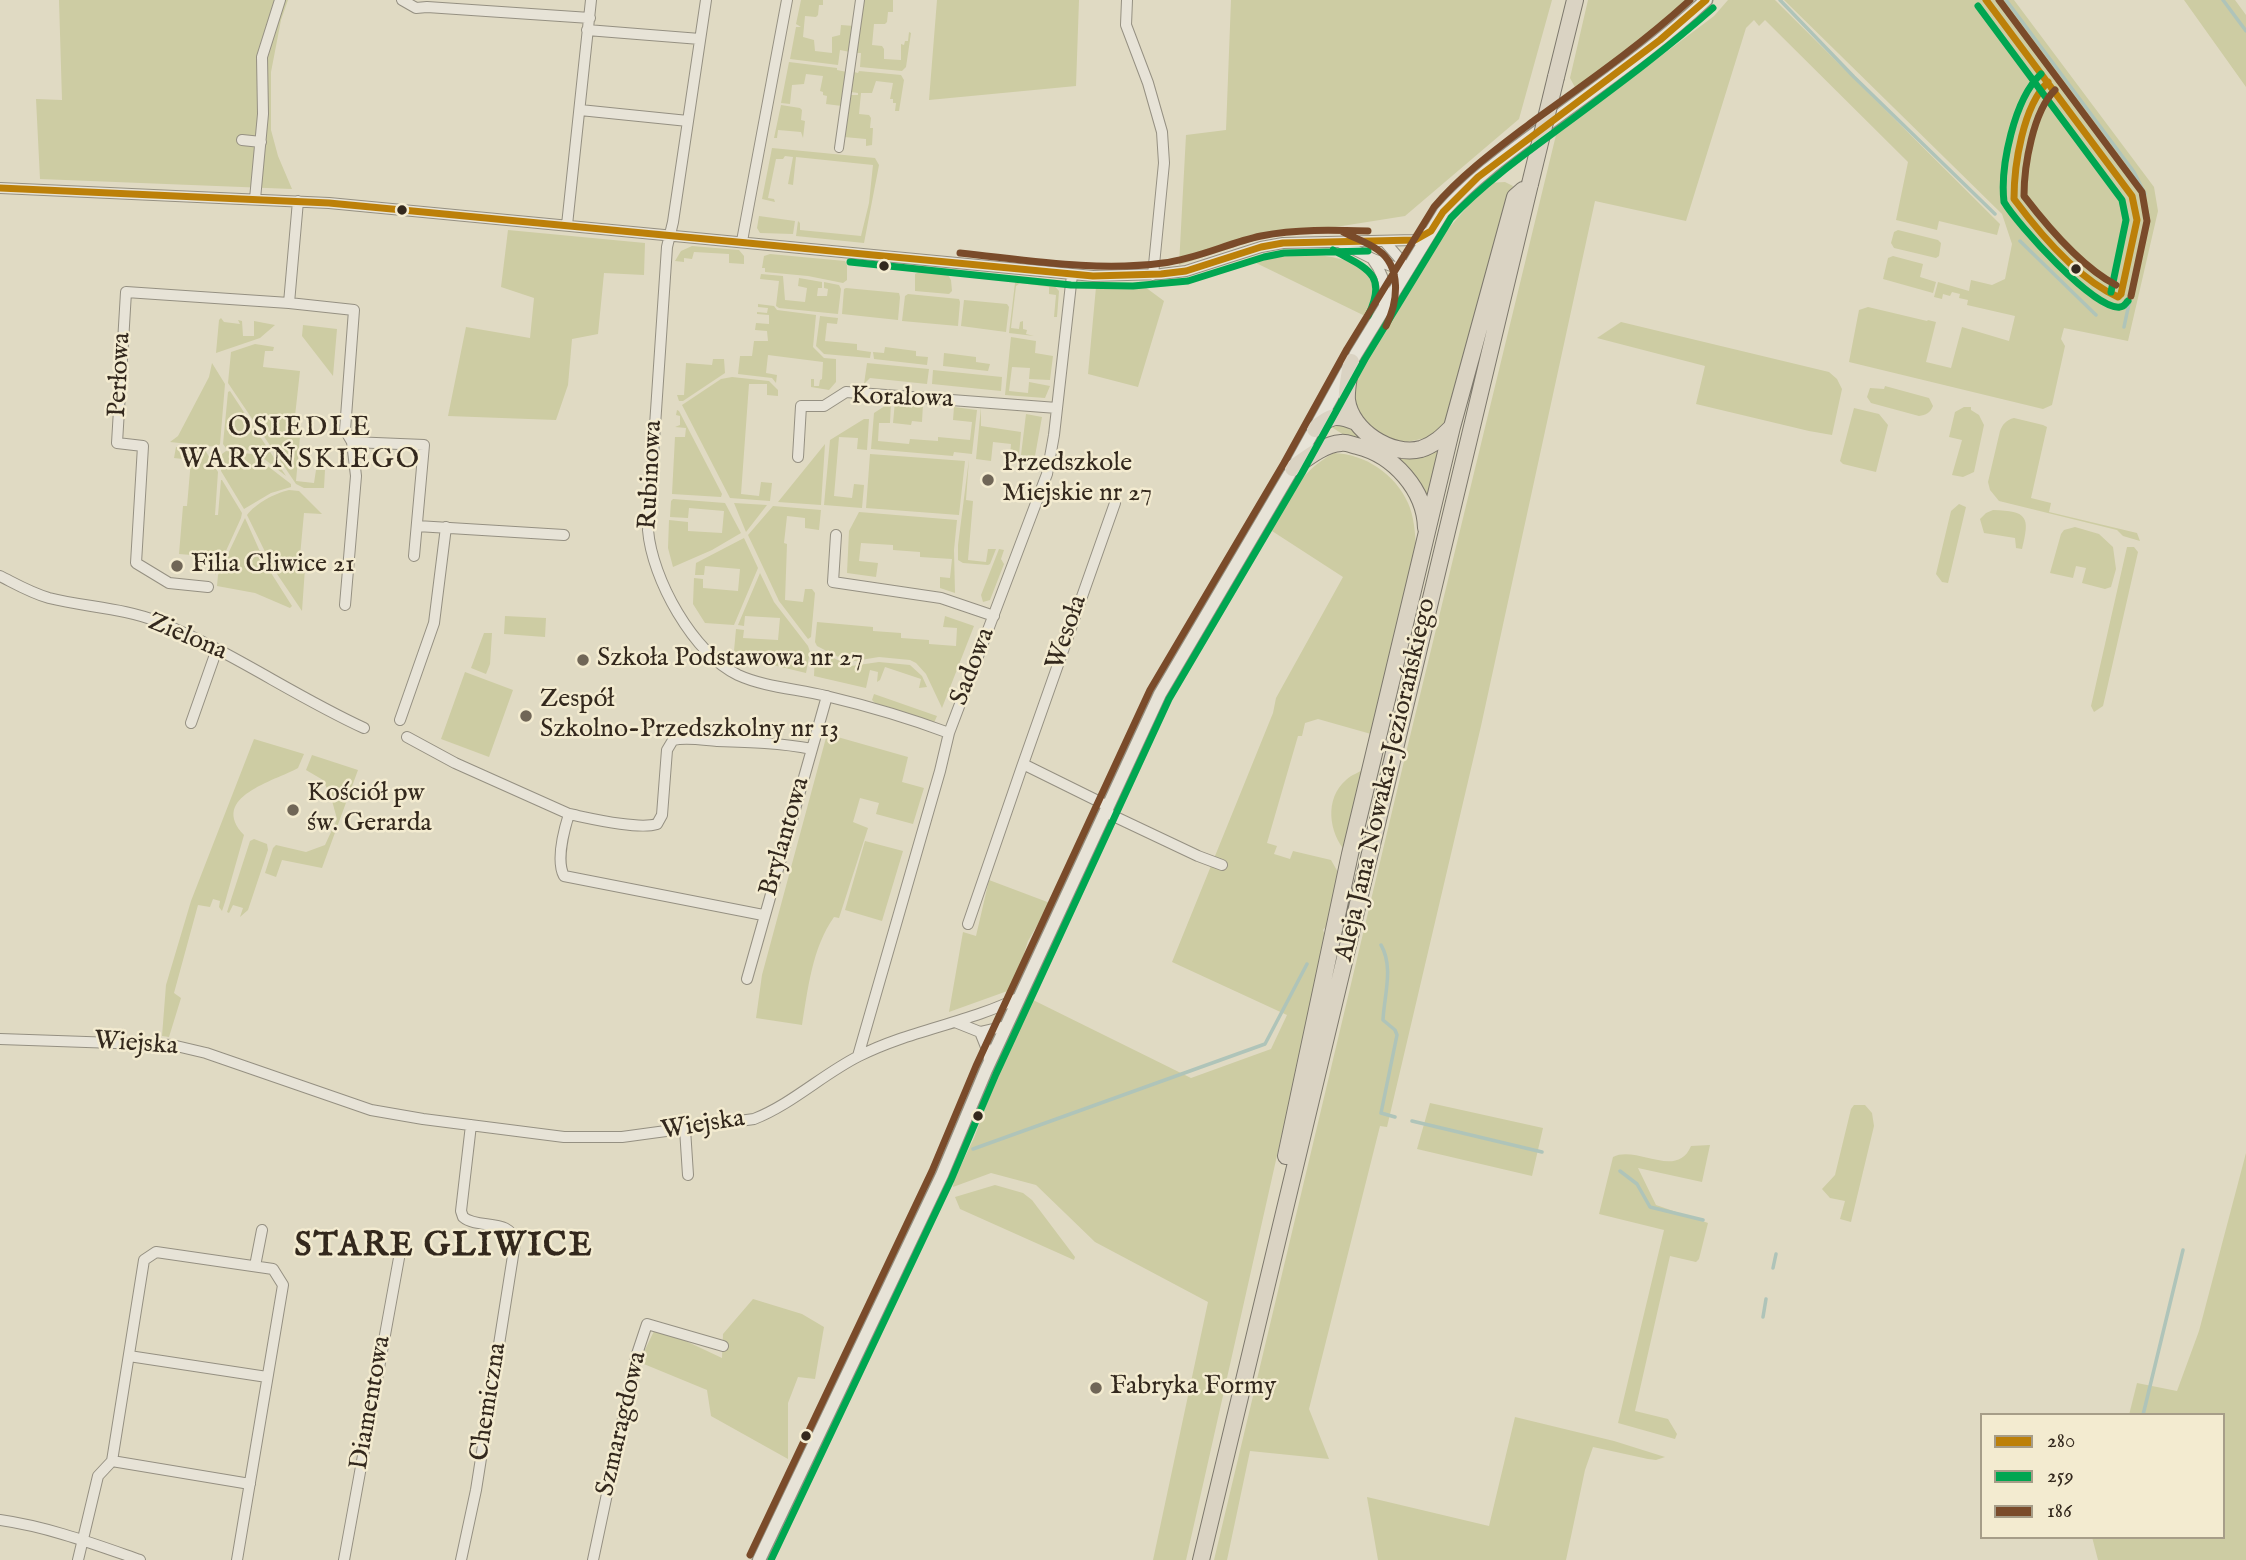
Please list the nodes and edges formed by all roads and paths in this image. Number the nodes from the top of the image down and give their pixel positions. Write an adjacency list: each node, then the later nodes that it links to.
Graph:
1 (280, 0): 16 (street)
2 (402, 0): 10 (street)
3 (592, 0): 10 (street)
4 (706, 0): 12 (street, Rubinowa)
5 (787, 0): 25 (street)
6 (860, 0): 17 (street)
7 (1127, 0): 31 (street)
8 (1575, 0): 18 (main road, Aleja Jana Nowaka-Jeziorańskiego, bridge)
9 (1706, 0): 23 (street)
10 (590, 18): 11 (street)
11 (587, 30): 12 (street); 13 (street)
12 (700, 39): 14 (street, Rubinowa)
13 (580, 110): 14 (street); 22 (street)
14 (688, 121): 24 (street, Rubinowa)
15 (242, 140): 16 (street)
16 (261, 142): 20 (street)
17 (839, 148)
18 (1530, 184): 38 (main road); 82 (main road, Aleja Jana Nowaka-Jeziorańskiego)
19 (0, 188): 20 (street)
20 (255, 200): 21 (street)
21 (298, 201): 22 (street); 32 (street)
22 (568, 225): 24 (street)
23 (1432, 231): 27 (street); 29 (street)
24 (671, 234): 25 (street); 55 (street, Rubinowa)
25 (742, 241): 30 (street)
26 (1338, 241): 27 (street); 28 (street); 31 (street)
27 (1385, 242): 29 (street)
28 (1373, 259): 29 (street); 33 (street)
29 (1407, 272): 33 (street)
30 (1072, 275): 31 (street); 35 (street, Sadowa)
31 (1153, 275)
32 (289, 303): 39 (street); 51 (street, Perłowa)
33 (1383, 311): 34 (street)
34 (1352, 362): 36 (street); 37 (main road)
35 (1057, 408): 41 (street, Koralowa); 53 (street, Sadowa)
36 (1322, 419): 37 (main road); 40 (main road); 42 (street)
37 (1356, 422): 38 (main road)
38 (1452, 427): 48 (main road)
39 (352, 442): 44 (street); 52 (street)
40 (1343, 442): 42 (main road); 48 (main road)
41 (797, 457)
42 (1293, 468): 63 (street)
43 (1115, 503): 62 (street, Wesoła)
44 (417, 526): 45 (street); 49 (street)
45 (446, 527): 46 (street); 56 (street)
46 (564, 535)
47 (836, 535): 53 (street)
48 (1426, 538): 82 (main road)
49 (414, 556)
50 (0, 576): 54 (street, Zielona)
51 (208, 587)
52 (345, 605)
53 (994, 616): 59 (street, Sadowa)
54 (217, 649): 57 (street); 58 (street, Zielona)
55 (827, 696): 59 (street, Rubinowa); 61 (street, Brylantowa)
56 (400, 720)
57 (191, 723)
58 (364, 728)
59 (949, 733): 75 (street, Sadowa)
60 (407, 737): 64 (street)
61 (812, 749): 64 (street); 66 (street, Brylantowa)
62 (1023, 764): 63 (street); 67 (street, Wesoła)
63 (1107, 809): 65 (street); 69 (street)
64 (569, 814): 66 (street)
65 (1222, 865)
66 (764, 915): 68 (street, Brylantowa)
67 (968, 924)
68 (747, 979)
69 (1020, 997): 70 (street, Wiejska); 72 (street)
70 (995, 1009): 71 (street, Wiejska); 72 (street)
71 (955, 1022): 73 (street); 75 (street, Wiejska)
72 (1007, 1025): 73 (street); 76 (street)
73 (980, 1032): 76 (street)
74 (0, 1039): 77 (street, Wiejska)
75 (859, 1056): 78 (street, Wiejska)
76 (990, 1062): 97 (street)
77 (471, 1125): 78 (street, Wiejska); 95 (street, Chemiczna)
78 (685, 1129): 79 (street)
79 (688, 1175)
80 (262, 1230): 83 (street)
81 (401, 1247): 94 (street, Diamentowa)
82 (1272, 1259): 98 (main road, Aleja Jana Nowaka-Jeziorańskiego)
83 (255, 1266): 85 (street); 86 (street)
84 (723, 1346): 96 (street, Szmaragdowa)
85 (129, 1356): 86 (street); 87 (street)
86 (267, 1377): 88 (street)
87 (112, 1461): 88 (street); 90 (street)
88 (250, 1484): 93 (street)
89 (0, 1520): 90 (street)
90 (82, 1539): 91 (street); 92 (street)
91 (78, 1560)
92 (140, 1560)
93 (237, 1560)
94 (344, 1560)
95 (461, 1560)
96 (593, 1560)
97 (760, 1560)
98 (1201, 1560)

